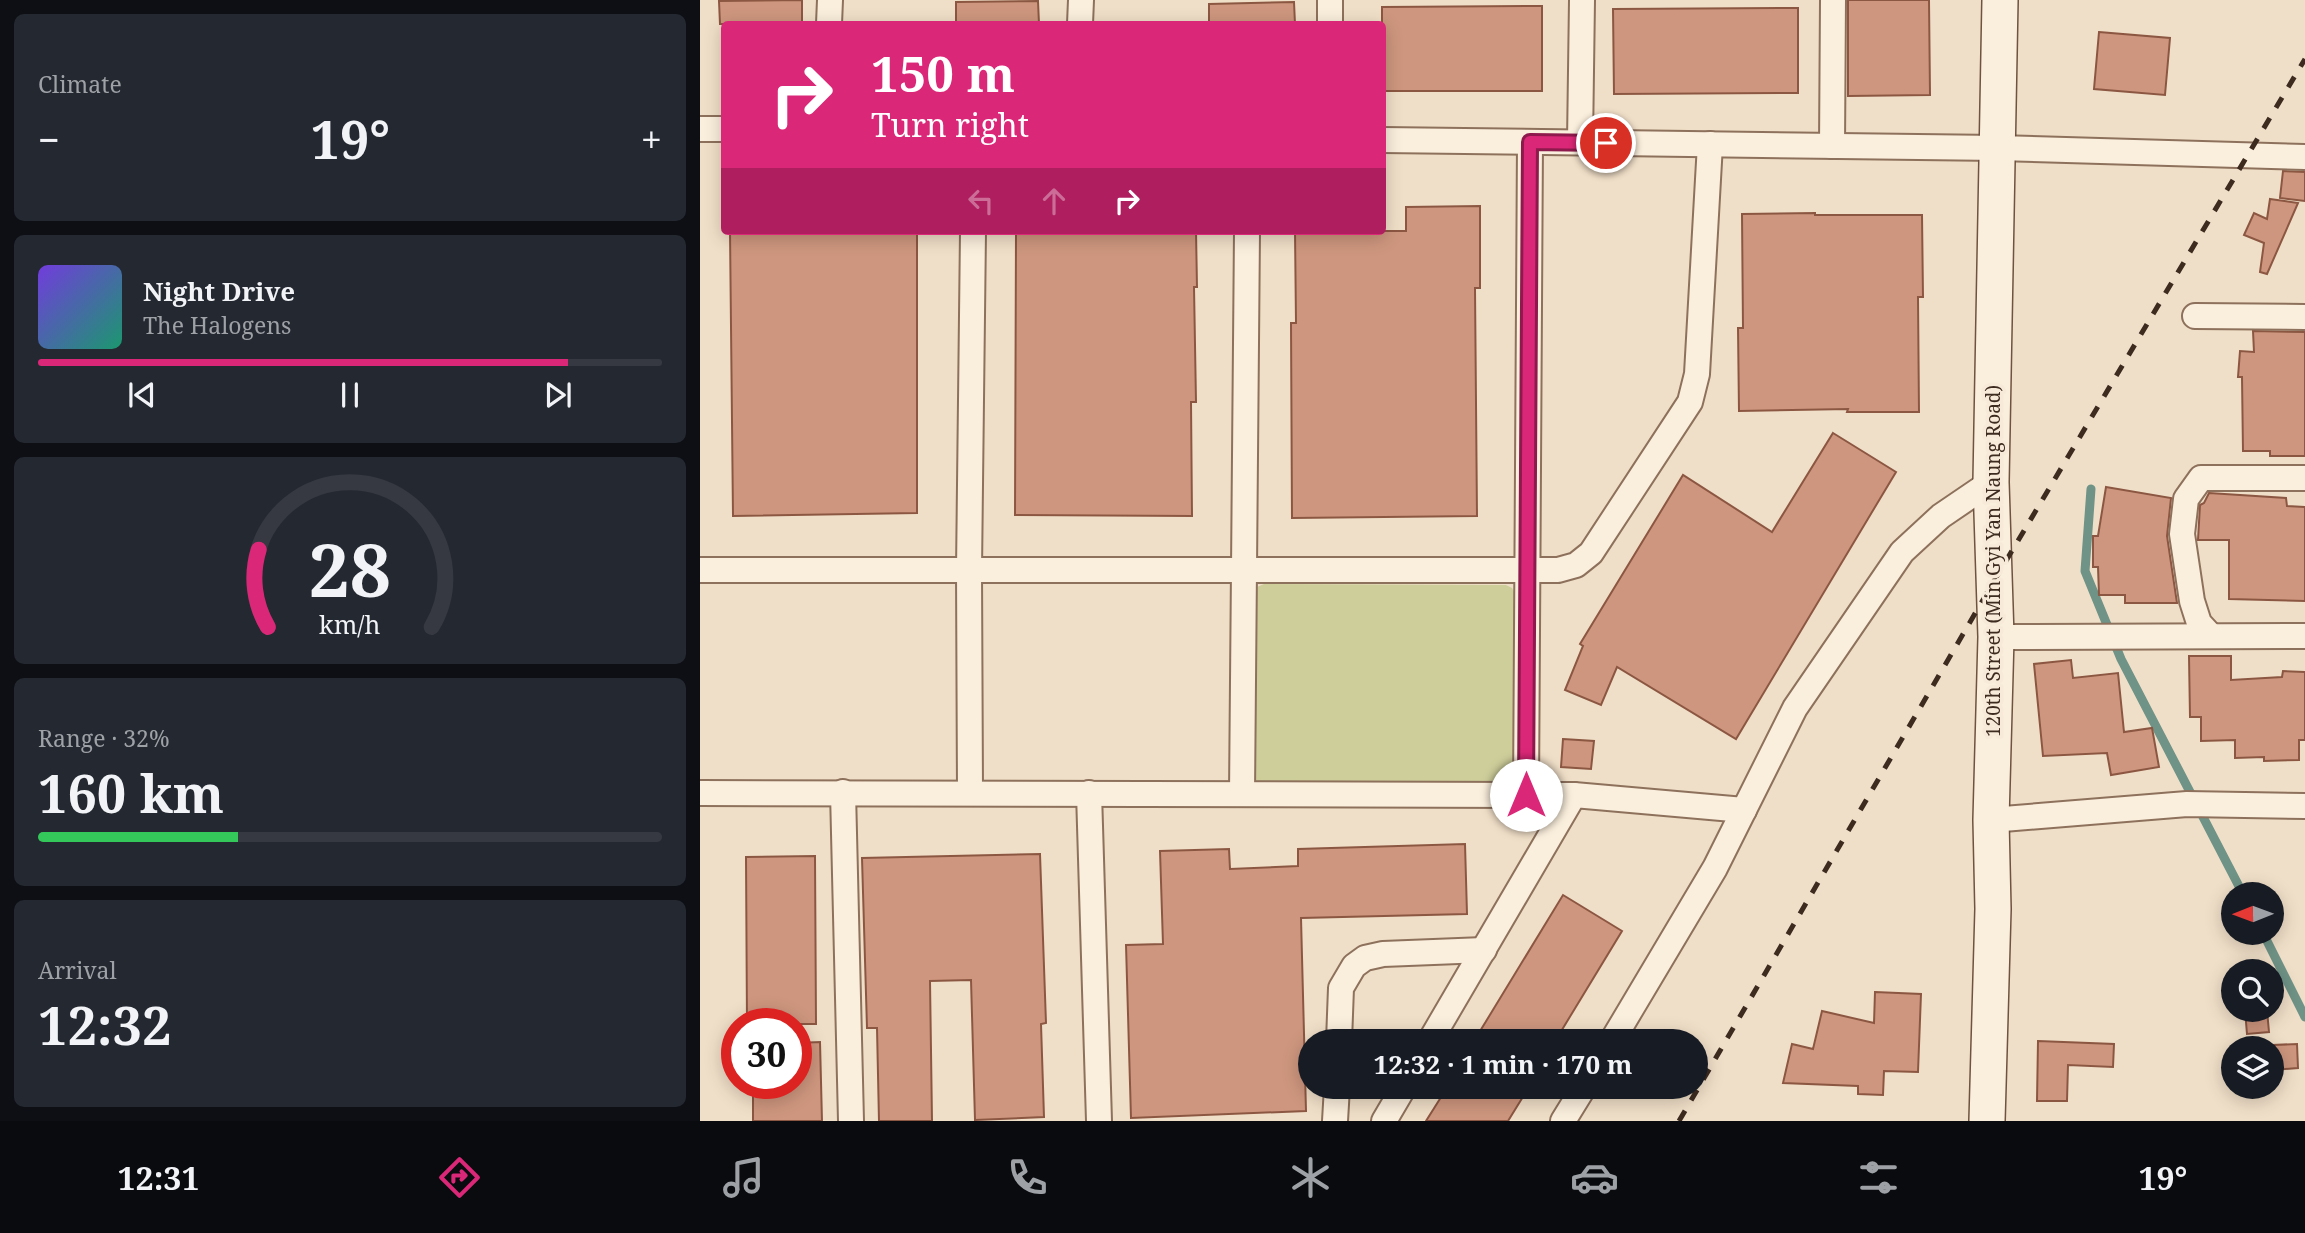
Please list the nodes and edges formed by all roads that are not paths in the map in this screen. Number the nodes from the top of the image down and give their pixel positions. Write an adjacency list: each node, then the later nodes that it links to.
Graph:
1 (830, 0): 7 (street)
2 (1081, 0): 8 (street)
3 (1330, 0): 9 (street)
4 (1582, 0): 14 (street)
5 (1833, 0): 16 (street)
6 (2000, 0): 17 (street, 120th Street (Min Gyi Yan Naung Road))
7 (829, 21)
8 (1080, 21)
9 (1330, 21)
10 (700, 129): 11 (street)
11 (721, 129)
12 (1386, 140): 13 (street)
13 (1530, 142): 14 (street); 26 (street)
14 (1580, 142): 15 (street)
15 (1710, 144): 16 (street); 26 (street)
16 (1832, 146): 17 (street)
17 (1998, 148): 18 (street); 24 (street, 120th Street (Min Gyi Yan Naung Road))
18 (2305, 157)
19 (973, 235): 28 (street)
20 (1247, 235): 25 (street)
21 (2195, 316): 22 (street)
22 (2305, 317)
23 (2305, 478): 29 (street)
24 (1991, 482): 31 (street, 120th Street (Min Gyi Yan Naung Road)); 40 (street)
25 (1244, 569): 26 (street); 28 (street); 36 (street)
26 (1527, 569): 37 (street)
27 (700, 570): 28 (street)
28 (969, 570): 33 (street)
29 (2211, 636): 30 (street); 31 (street)
30 (2305, 636)
31 (1996, 637): 41 (street, 120th Street (Min Gyi Yan Naung Road))
32 (843, 792): 33 (street); 34 (street); 49 (street)
33 (970, 792): 35 (street)
34 (700, 793)
35 (1089, 793): 36 (street); 50 (street)
36 (1242, 793): 37 (street)
37 (1526, 795): 38 (street)
38 (1574, 795): 40 (street); 42 (street)
39 (2305, 806): 41 (street)
40 (1744, 810): 45 (street)
41 (1991, 820): 54 (street, 120th Street (Min Gyi Yan Naung Road))
42 (1483, 950): 43 (street); 44 (street)
43 (1339, 1029)
44 (1437, 1029)
45 (1619, 1029)
46 (1336, 1099): 51 (street)
47 (1397, 1099): 52 (street)
48 (1577, 1099): 53 (street)
49 (851, 1121)
50 (1099, 1121)
51 (1335, 1121)
52 (1384, 1121)
53 (1563, 1121)
54 (1987, 1121)

